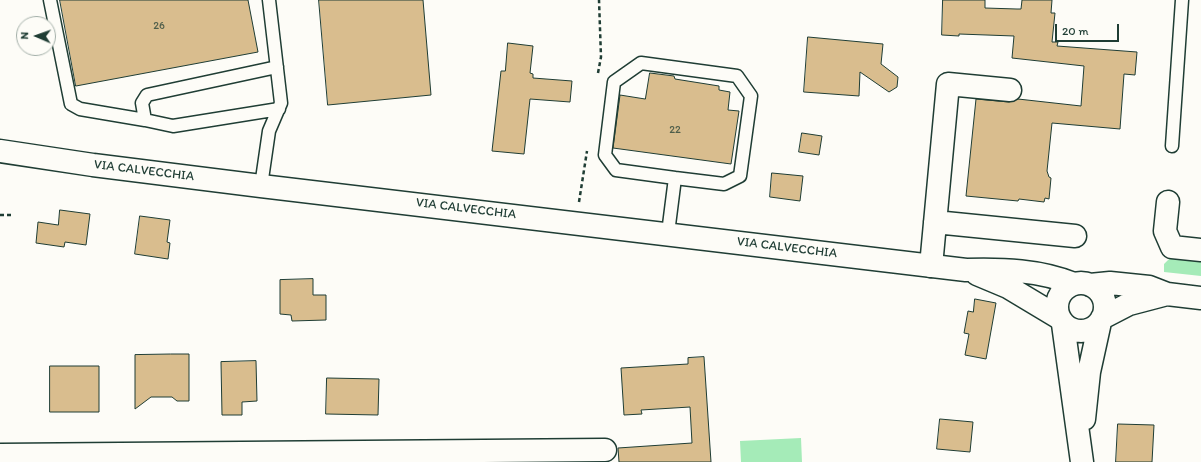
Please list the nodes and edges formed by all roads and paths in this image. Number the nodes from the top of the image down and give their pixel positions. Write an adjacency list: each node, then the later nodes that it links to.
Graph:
1 (50, 0): 9 (lane)
2 (269, 0): 5 (lane)
3 (599, 0): 6 (path)
4 (1182, 0): 10 (lane)
5 (277, 67): 8 (lane); 9 (lane)
6 (597, 80)
7 (1010, 90): 19 (main road)
8 (279, 109): 9 (lane); 14 (lane)
9 (145, 120)
10 (1172, 146)
11 (587, 150): 18 (path)
12 (0, 151): 14 (main road, VIA CALVECCHIA)
13 (675, 178): 13 (lane); 20 (lane)
14 (261, 186): 18 (main road, VIA CALVECCHIA)
15 (1168, 202): 22 (main road)
16 (0, 215): 17 (path)
17 (12, 215)
18 (576, 222): 20 (main road, VIA CALVECCHIA)
19 (935, 222): 21 (main road); 23 (main road)
20 (668, 234): 23 (main road, VIA CALVECCHIA)
21 (1075, 236)
22 (1201, 250)
23 (931, 266): 24 (main road, VIA CALVECCHIA)
24 (966, 270): 25 (main road, VIA CALVECCHIA); 28 (main road, VIA CALVECCHIA)
25 (1082, 285): 26 (main road, VIA CALVECCHIA); 28 (main road); 29 (main road)
26 (1167, 294): 27 (main road, VIA CALVECCHIA); 29 (main road, VIA CALVECCHIA)
27 (1201, 298)
28 (1061, 320): 29 (main road); 31 (main road)
29 (1101, 320): 31 (main road)
30 (605, 450): 33 (main road)
31 (1081, 454)
32 (0, 455): 33 (main road)
33 (466, 457)

